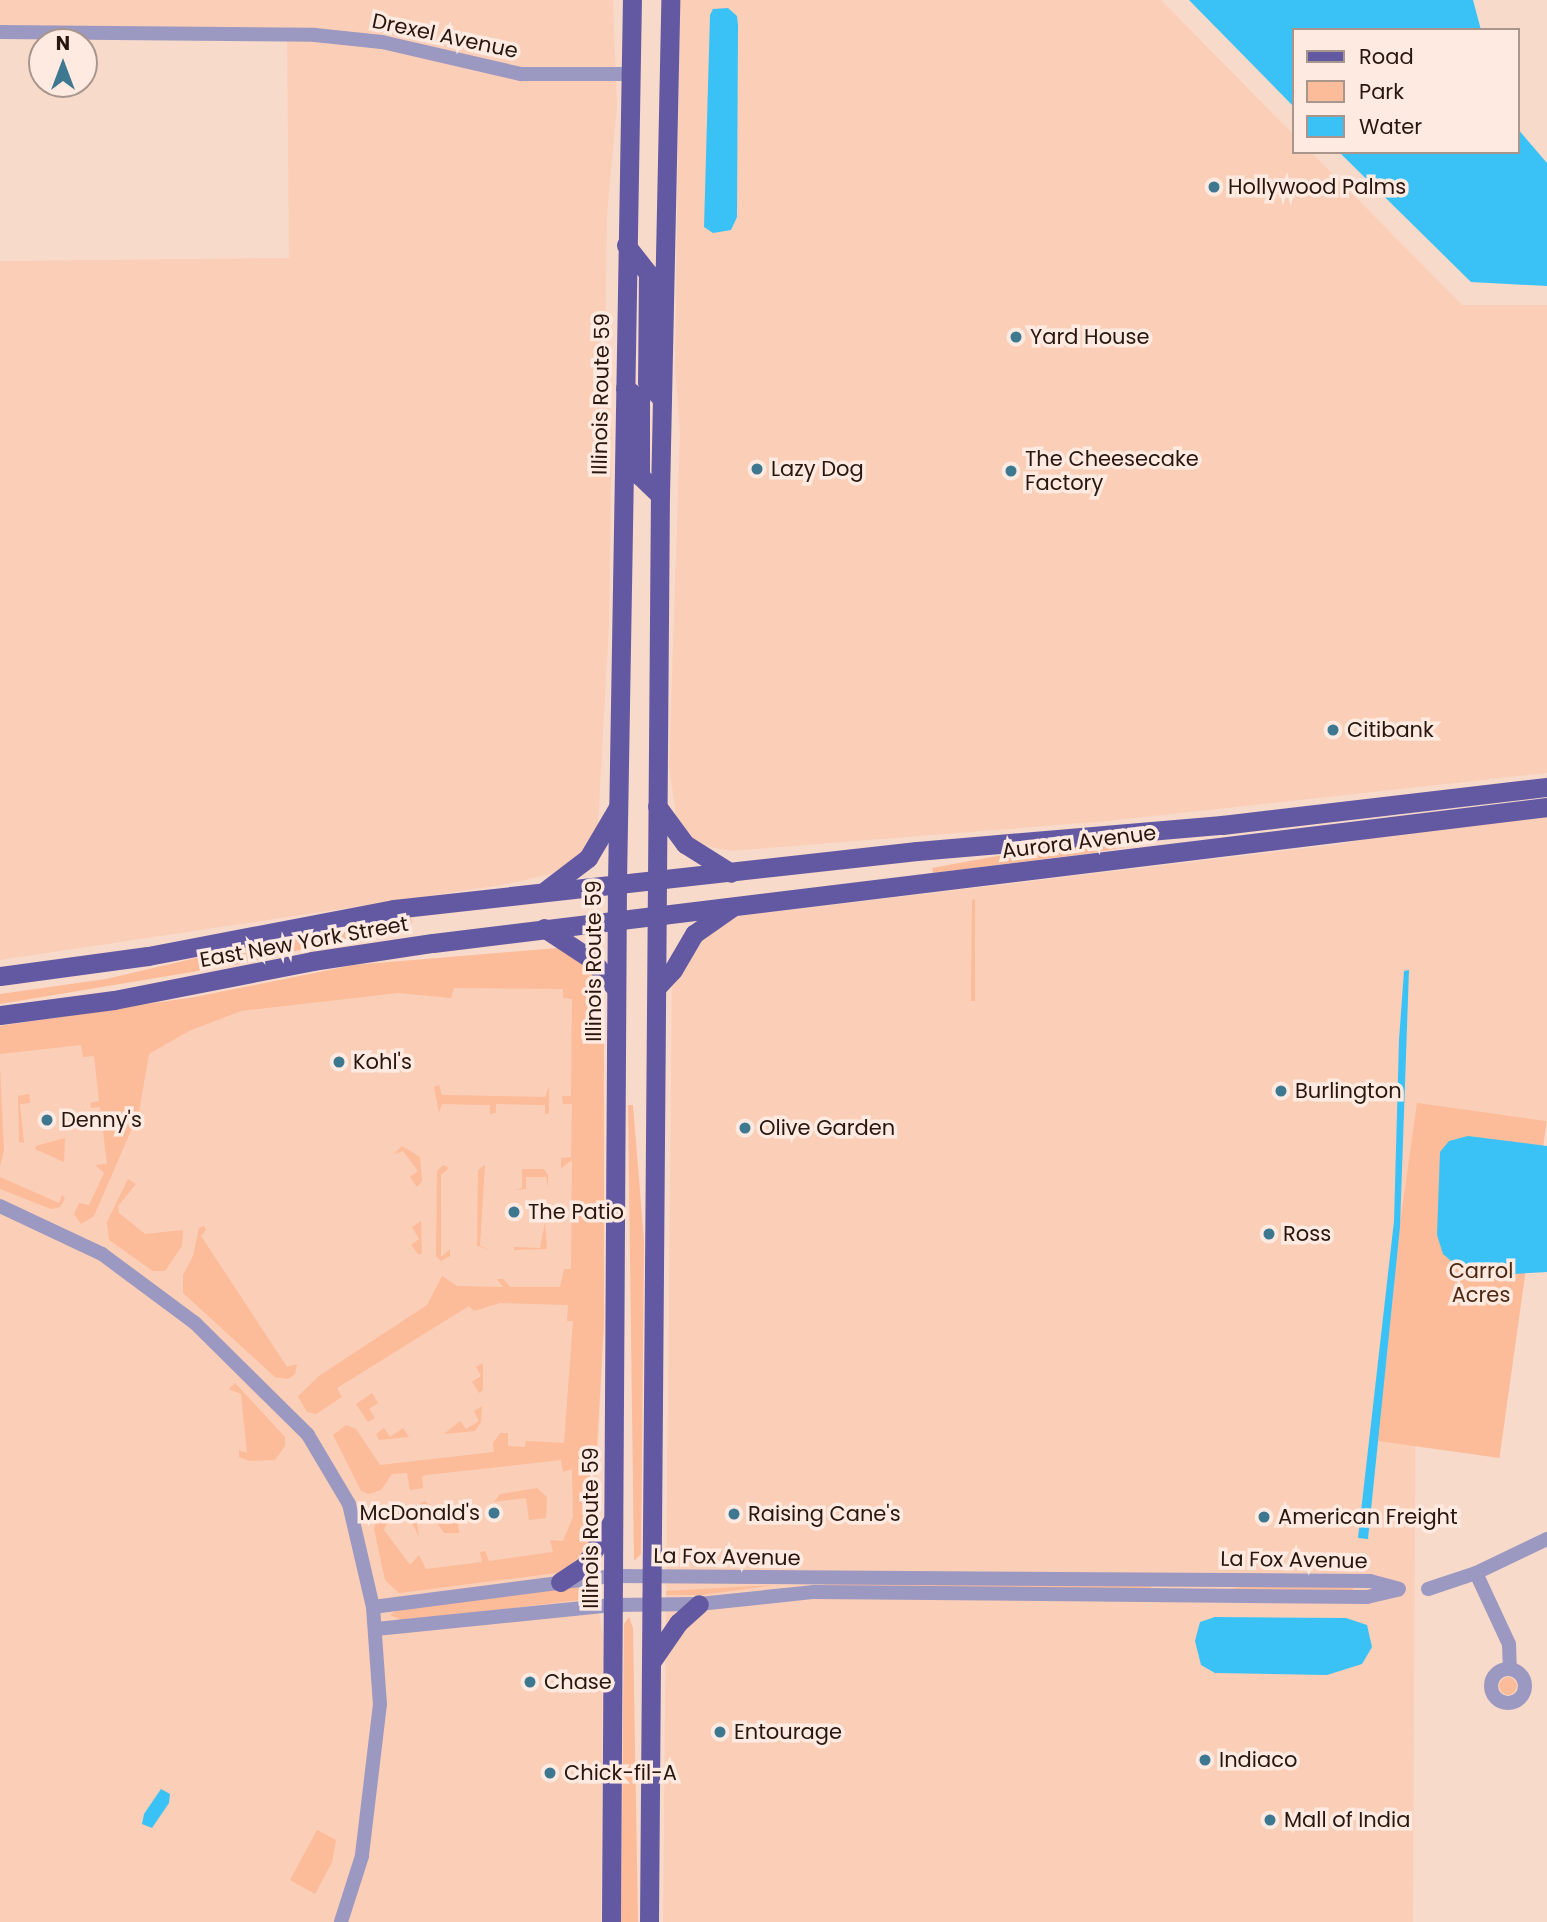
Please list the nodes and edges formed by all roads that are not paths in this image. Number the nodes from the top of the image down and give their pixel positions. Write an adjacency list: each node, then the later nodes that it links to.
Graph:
1 (632, 0): 4 (main road, Illinois Route 59)
2 (670, 0): 7 (main road)
3 (0, 32): 4 (street, Drexel Avenue)
4 (630, 74): 5 (main road, Illinois Route 59)
5 (626, 245): 6 (main road, Illinois Route 59); 7 (main road)
6 (625, 388): 8 (main road); 10 (main road, Illinois Route 59)
7 (662, 400): 8 (main road)
8 (660, 495): 11 (main road)
9 (1547, 787): 13 (main road, Aurora Avenue)
10 (619, 805): 15 (main road, Illinois Route 59); 16 (main road)
11 (657, 806): 13 (main road); 14 (main road)
12 (1547, 807): 17 (main road, Aurora Avenue)
13 (732, 873): 14 (main road, Aurora Avenue)
14 (657, 879): 15 (main road, Aurora Avenue); 18 (main road)
15 (617, 883): 16 (main road, East New York Street); 19 (main road, Illinois Route 59)
16 (544, 891): 21 (main road, East New York Street)
17 (732, 908): 18 (main road, Aurora Avenue); 22 (main road)
18 (657, 916): 19 (main road, Aurora Avenue); 22 (main road)
19 (617, 919): 20 (main road, East New York Street); 23 (main road, Illinois Route 59)
20 (544, 928): 23 (main road); 24 (main road, East New York Street)
21 (0, 976)
22 (657, 987): 30 (main road)
23 (616, 989): 26 (main road, Illinois Route 59)
24 (0, 1015)
25 (0, 1206): 36 (street)
26 (614, 1519): 29 (main road, Illinois Route 59); 31 (main road)
27 (1547, 1539): 28 (street)
28 (1476, 1573): 32 (street); 39 (street)
29 (613, 1576): 30 (street, La Fox Avenue); 31 (street, La Fox Avenue); 35 (main road, Illinois Route 59)
30 (652, 1576): 33 (main road); 34 (street, La Fox Avenue)
31 (560, 1582): 36 (street, La Fox Avenue)
32 (1428, 1589)
33 (652, 1603): 34 (street, La Fox Avenue); 35 (street, La Fox Avenue); 38 (main road)
34 (699, 1604): 38 (main road)
35 (613, 1605): 37 (street, La Fox Avenue); 41 (main road, Illinois Route 59)
36 (373, 1608): 37 (street)
37 (376, 1629): 40 (street)
38 (652, 1662): 42 (main road)
39 (1510, 1668)
40 (341, 1922)
41 (611, 1922)
42 (649, 1922)

